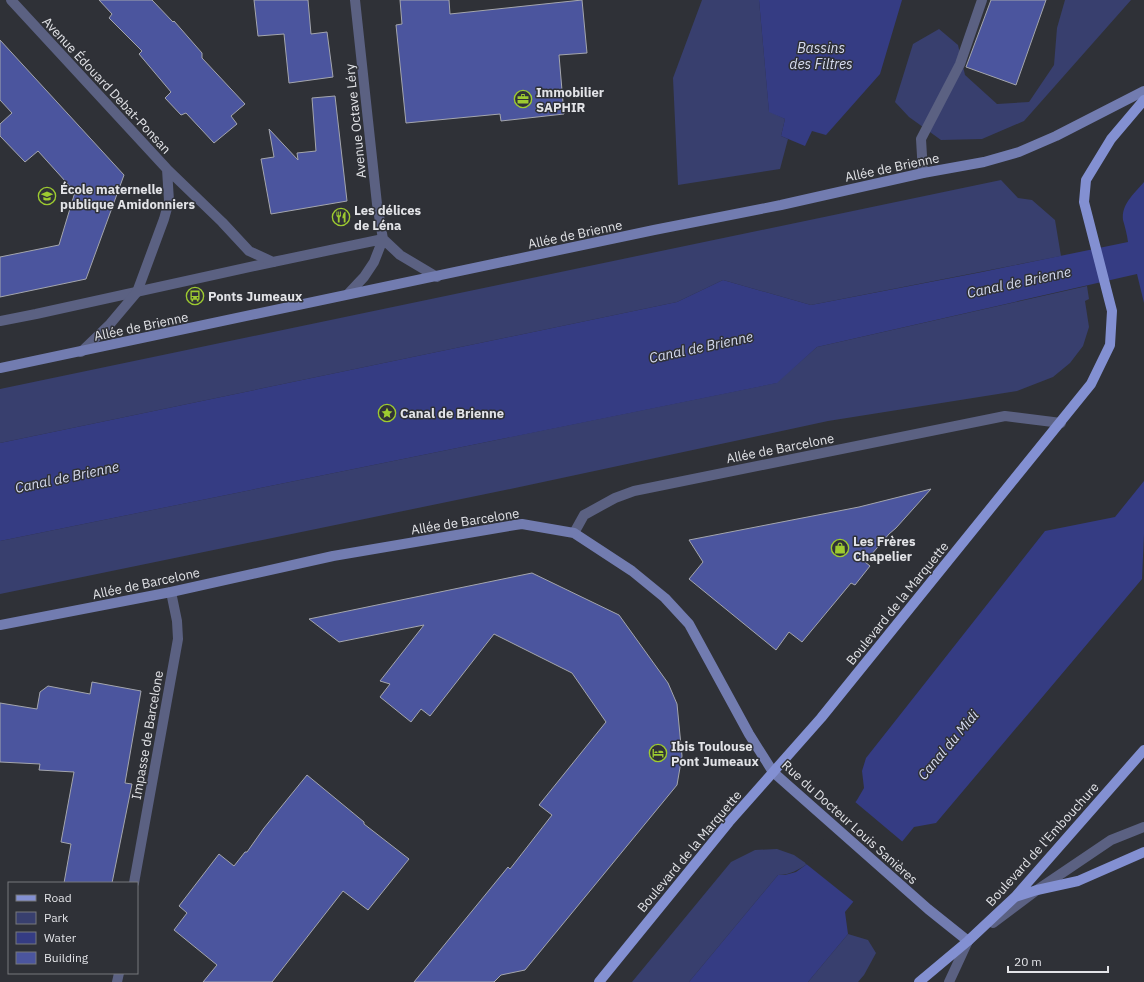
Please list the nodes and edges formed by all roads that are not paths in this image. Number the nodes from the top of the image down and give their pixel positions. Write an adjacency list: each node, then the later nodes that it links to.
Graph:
1 (11, 0): 6 (street, Avenue Édouard Debat-Ponsan)
2 (355, 0): 8 (street, Avenue Octave Léry)
3 (982, 0): 7 (street)
4 (1144, 91): 7 (main road, Allée de Brienne)
5 (1144, 100): 16 (main road, Boulevard de la Marquette)
6 (167, 170): 9 (street, Avenue Édouard Debat-Ponsan); 11 (street, Avenue Édouard Debat-Ponsan)
7 (923, 173): 10 (main road, Allée de Brienne)
8 (384, 239): 9 (street); 10 (street); 12 (street)
9 (273, 262): 11 (street)
10 (437, 277): 12 (main road, Allée de Brienne)
11 (137, 292): 13 (street); 14 (street, Avenue Édouard Debat-Ponsan)
12 (348, 294): 14 (main road, Allée de Brienne)
13 (0, 321)
14 (81, 352): 15 (main road, Allée de Brienne)
15 (0, 368)
16 (1061, 423): 17 (street, Allée de Barcelone); 21 (main road, Boulevard de la Marquette)
17 (574, 533): 18 (main road, Allée de Barcelone); 21 (main road, Rue du Docteur Louis Sanières)
18 (171, 592): 19 (main road, Allée de Barcelone); 24 (street, Impasse de Barcelone)
19 (0, 625)
20 (1144, 750): 26 (main road, Boulevard de l'Embouchure)
21 (773, 772): 27 (main road, Rue du Docteur Louis Sanières); 28 (main road, Boulevard de la Marquette)
22 (1144, 827): 25 (street)
23 (1144, 852): 25 (main road)
24 (134, 882)
25 (1037, 890): 26 (main road); 27 (street)
26 (1015, 897): 27 (main road, Boulevard de l'Embouchure)
27 (968, 942): 29 (main road, Boulevard de l'Embouchure); 30 (street)
28 (599, 982)
29 (919, 982)
30 (949, 982)

